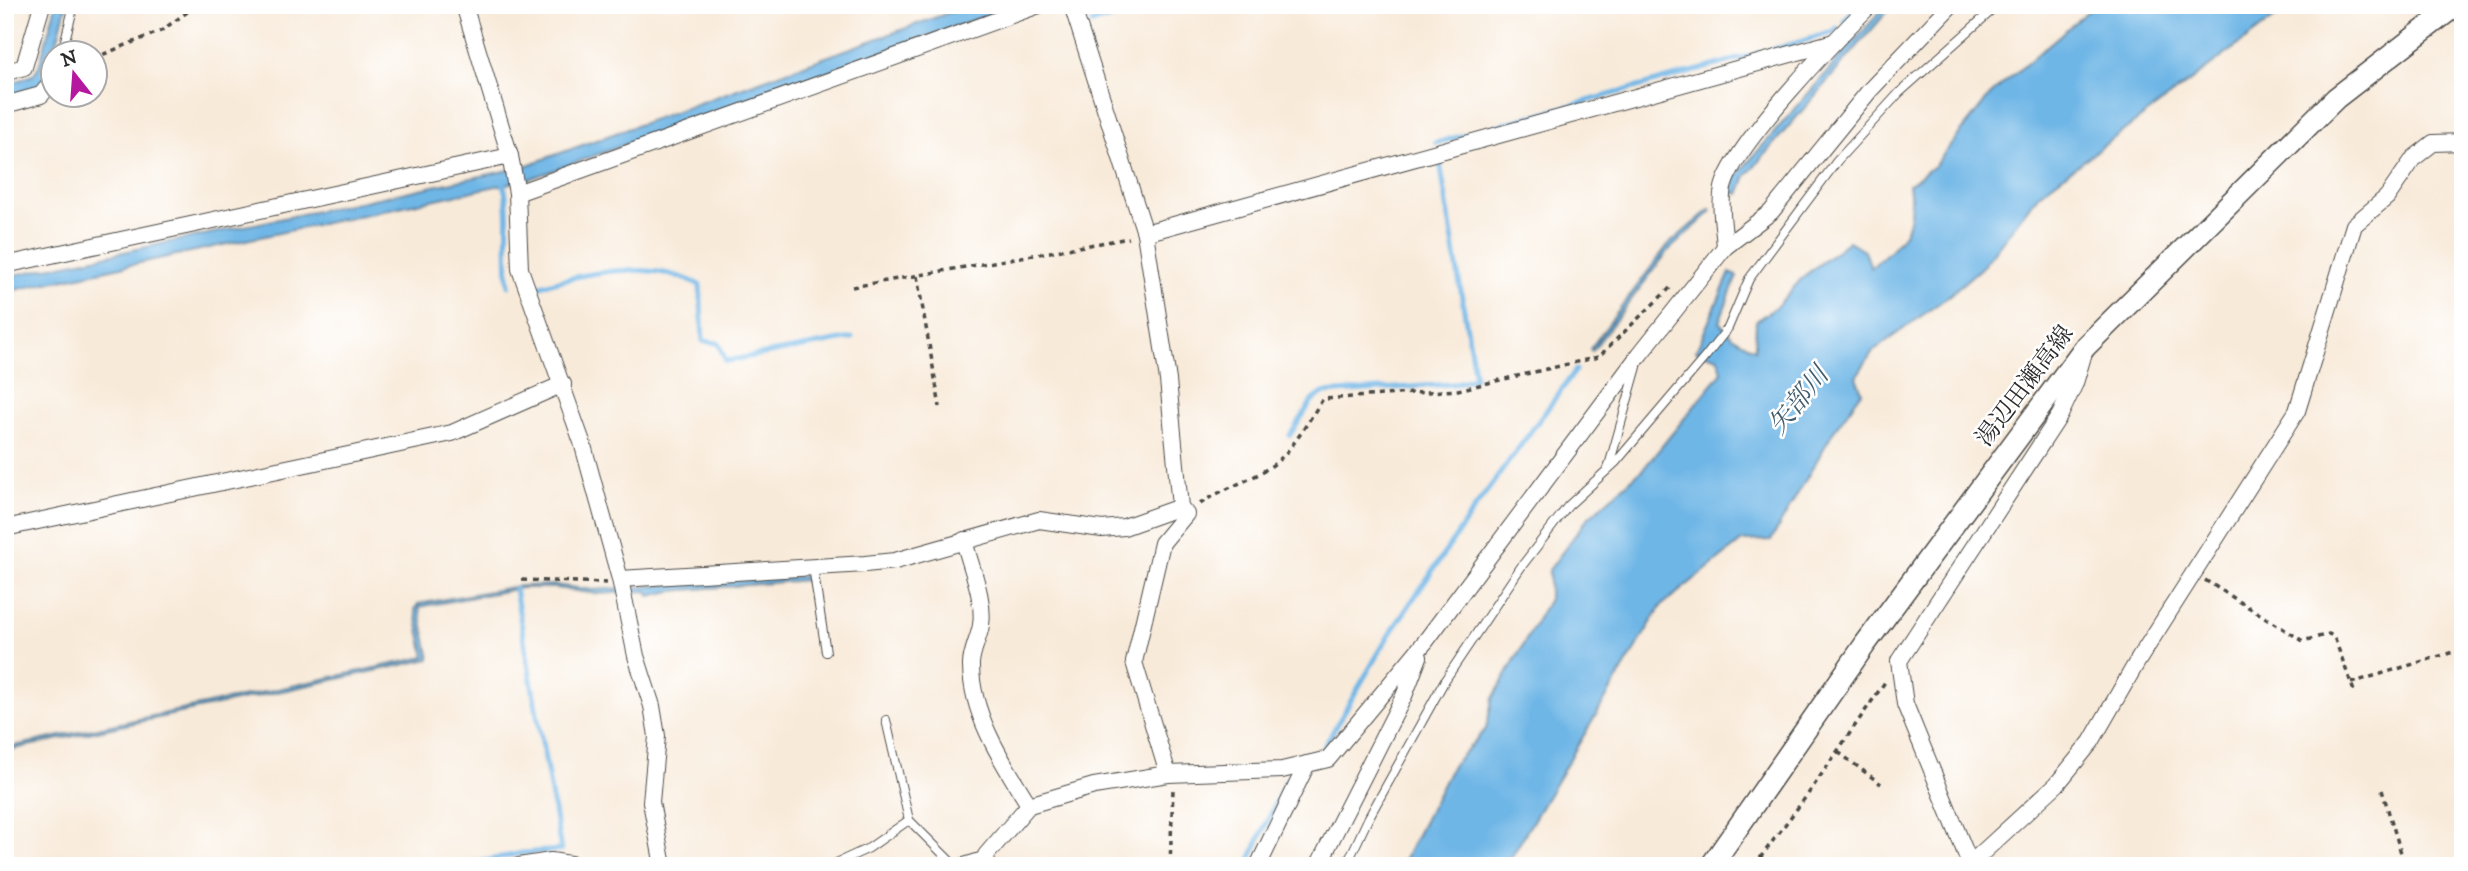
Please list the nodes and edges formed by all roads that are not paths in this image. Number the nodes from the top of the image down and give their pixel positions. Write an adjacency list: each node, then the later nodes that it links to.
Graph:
1 (42, 5): 12 (street)
2 (74, 5): 10 (lane)
3 (464, 5): 16 (street)
4 (1039, 5): 17 (street)
5 (1072, 5): 18 (street)
6 (1870, 5): 11 (street)
7 (1951, 5): 19 (street)
8 (1998, 5): 24 (lane)
9 (2456, 5): 21 (main road, 湯辺田瀬高線)
10 (66, 38)
11 (1833, 41): 18 (street); 19 (street)
12 (5, 73)
13 (38, 96): 14 (street)
14 (5, 106)
15 (2463, 142): 38 (street)
16 (510, 156): 17 (street); 20 (street)
17 (517, 194): 23 (street)
18 (1145, 234): 25 (street)
19 (1725, 247): 22 (street)
20 (5, 265)
21 (2085, 347): 38 (street); 46 (main road, 湯辺田瀬高線)
22 (1640, 354): 24 (lane); 30 (street)
23 (563, 384): 26 (street); 29 (street)
24 (1608, 470): 45 (lane)
25 (1183, 510): 27 (street); 34 (street)
26 (5, 528)
27 (964, 540): 28 (street); 35 (street)
28 (813, 567): 29 (street); 31 (lane)
29 (620, 581): 41 (street)
30 (1425, 642): 33 (street); 44 (street)
31 (826, 652)
32 (886, 720): 36 (lane)
33 (1307, 764): 34 (street); 43 (street)
34 (1170, 774): 35 (street)
35 (1030, 805): 37 (street)
36 (909, 820): 37 (lane); 42 (lane)
37 (986, 860)
38 (1970, 865)
39 (519, 866): 40 (street)
40 (582, 866)
41 (663, 866)
42 (830, 866)
43 (1258, 866)
44 (1318, 866)
45 (1346, 866)
46 (1711, 866)

